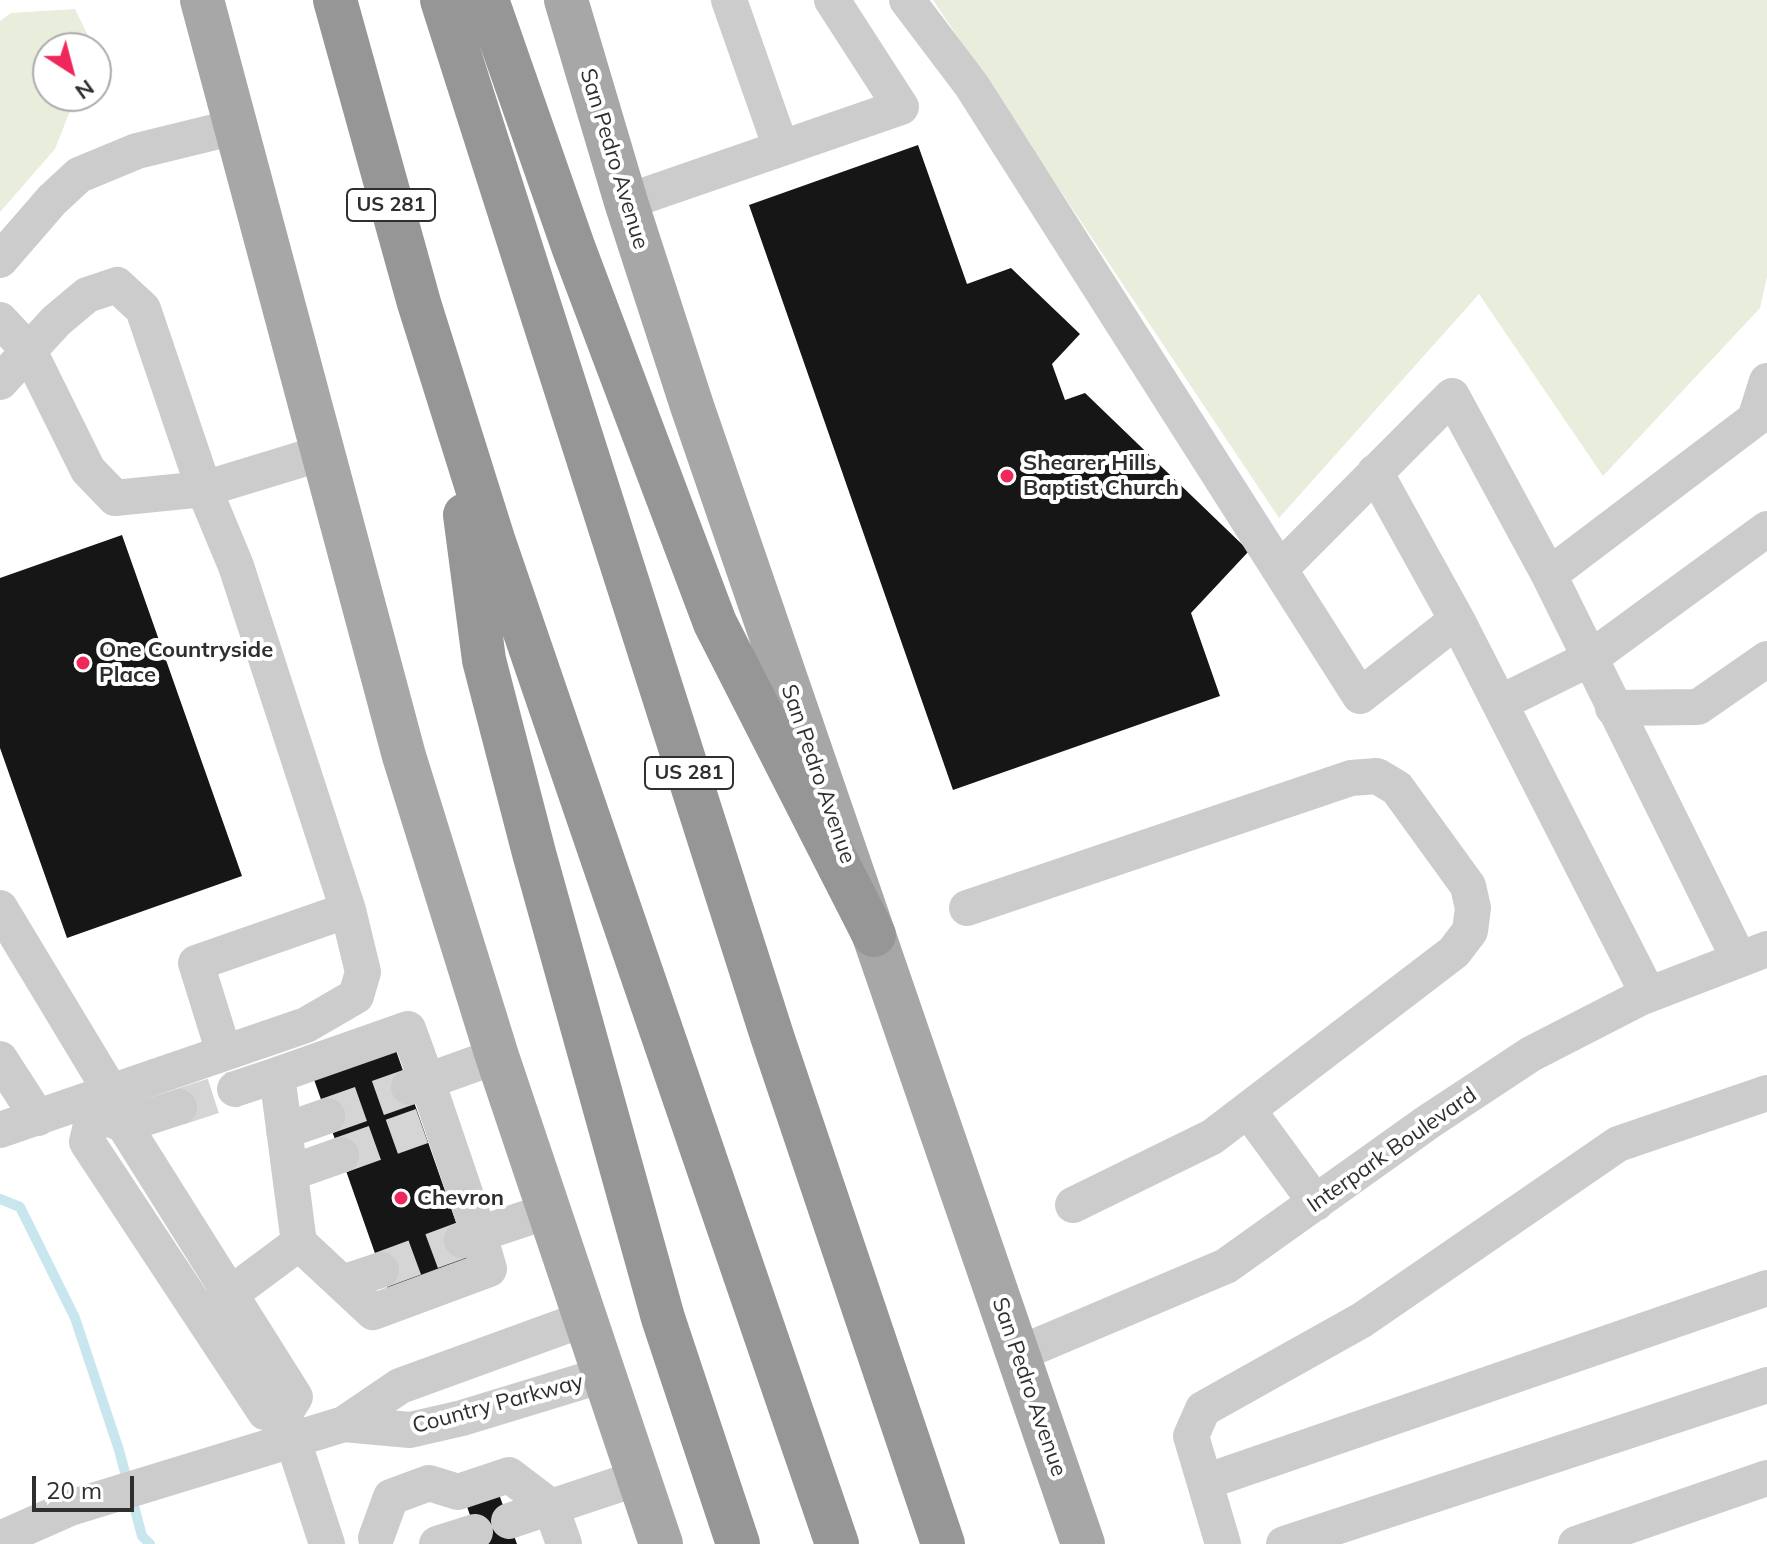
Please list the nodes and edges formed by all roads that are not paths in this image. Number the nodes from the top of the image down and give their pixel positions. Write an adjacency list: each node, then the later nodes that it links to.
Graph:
1 (202, 0): 9 (main road)
2 (335, 0): 17 (highway, US 281)
3 (442, 0): 78 (highway, US 281)
4 (487, 0): 32 (highway)
5 (566, 0): 11 (main road, San Pedro Avenue)
6 (729, 0): 10 (street)
7 (832, 0): 10 (street)
8 (907, 0): 22 (street)
9 (235, 127): 12 (street); 18 (main road)
10 (781, 148): 11 (street)
11 (626, 202): 32 (main road, San Pedro Avenue)
12 (0, 260)
13 (0, 320): 14 (street)
14 (29, 351): 16 (street); 20 (street); 20 (street)
15 (1767, 381): 23 (street)
16 (0, 382)
17 (452, 410): 76 (highway); 77 (highway, US 281)
18 (322, 453): 20 (street); 36 (main road)
19 (1375, 472): 22 (street); 23 (street); 24 (street)
20 (204, 489): 31 (street)
21 (1767, 529): 25 (street)
22 (1280, 569): 24 (street)
23 (1549, 575): 25 (street)
24 (1457, 620): 27 (street)
25 (1589, 659): 27 (street); 28 (street)
26 (1767, 659): 28 (street)
27 (1500, 703): 34 (street)
28 (1613, 708): 33 (street)
29 (0, 908): 43 (street)
30 (967, 908): 44 (street)
31 (348, 910): 35 (street); 35 (street)
32 (874, 935): 61 (main road, San Pedro Avenue)
33 (1753, 954): 34 (street, Interpark Boulevard)
34 (1648, 994): 51 (street, Interpark Boulevard)
35 (224, 1053): 43 (street)
36 (497, 1056): 39 (street); 53 (main road)
37 (0, 1059): 46 (street)
38 (277, 1075): 39 (street); 40 (street); 48 (street)
39 (418, 1084): 54 (street)
40 (235, 1089)
41 (1767, 1093): 68 (street)
42 (179, 1107): 43 (street)
43 (103, 1108): 46 (street); 59 (street)
44 (1248, 1110): 51 (street); 52 (street)
45 (327, 1116): 48 (street)
46 (38, 1118): 47 (street)
47 (0, 1130)
48 (284, 1131): 50 (street)
49 (341, 1155): 50 (street)
50 (290, 1173): 55 (street)
51 (1316, 1203): 61 (street, Interpark Boulevard)
52 (1073, 1205)
53 (548, 1211): 54 (street); 60 (main road)
54 (471, 1237): 57 (street)
55 (299, 1243): 57 (street); 59 (street)
56 (381, 1270): 57 (street)
57 (342, 1283)
58 (1767, 1288): 68 (street)
59 (215, 1306): 65 (street)
60 (584, 1319): 62 (main road); 64 (street, Country Parkway)
61 (1018, 1354): 79 (main road, San Pedro Avenue)
62 (603, 1375): 64 (street, Country Parkway); 66 (main road)
63 (1767, 1385): 81 (street)
64 (344, 1424): 65 (street, Country Parkway)
65 (289, 1427): 70 (street, Country Parkway); 72 (street)
66 (638, 1478): 69 (street); 75 (main road)
67 (1767, 1478): 82 (street)
68 (1205, 1482): 80 (street)
69 (551, 1507): 71 (street); 73 (street); 74 (street)
70 (0, 1539)
71 (374, 1542)
72 (327, 1544)
73 (437, 1544)
74 (564, 1544)
75 (661, 1544)
76 (738, 1544)
77 (837, 1544)
78 (943, 1544)
79 (1083, 1544)
80 (1223, 1544)
81 (1284, 1544)
82 (1576, 1544)

